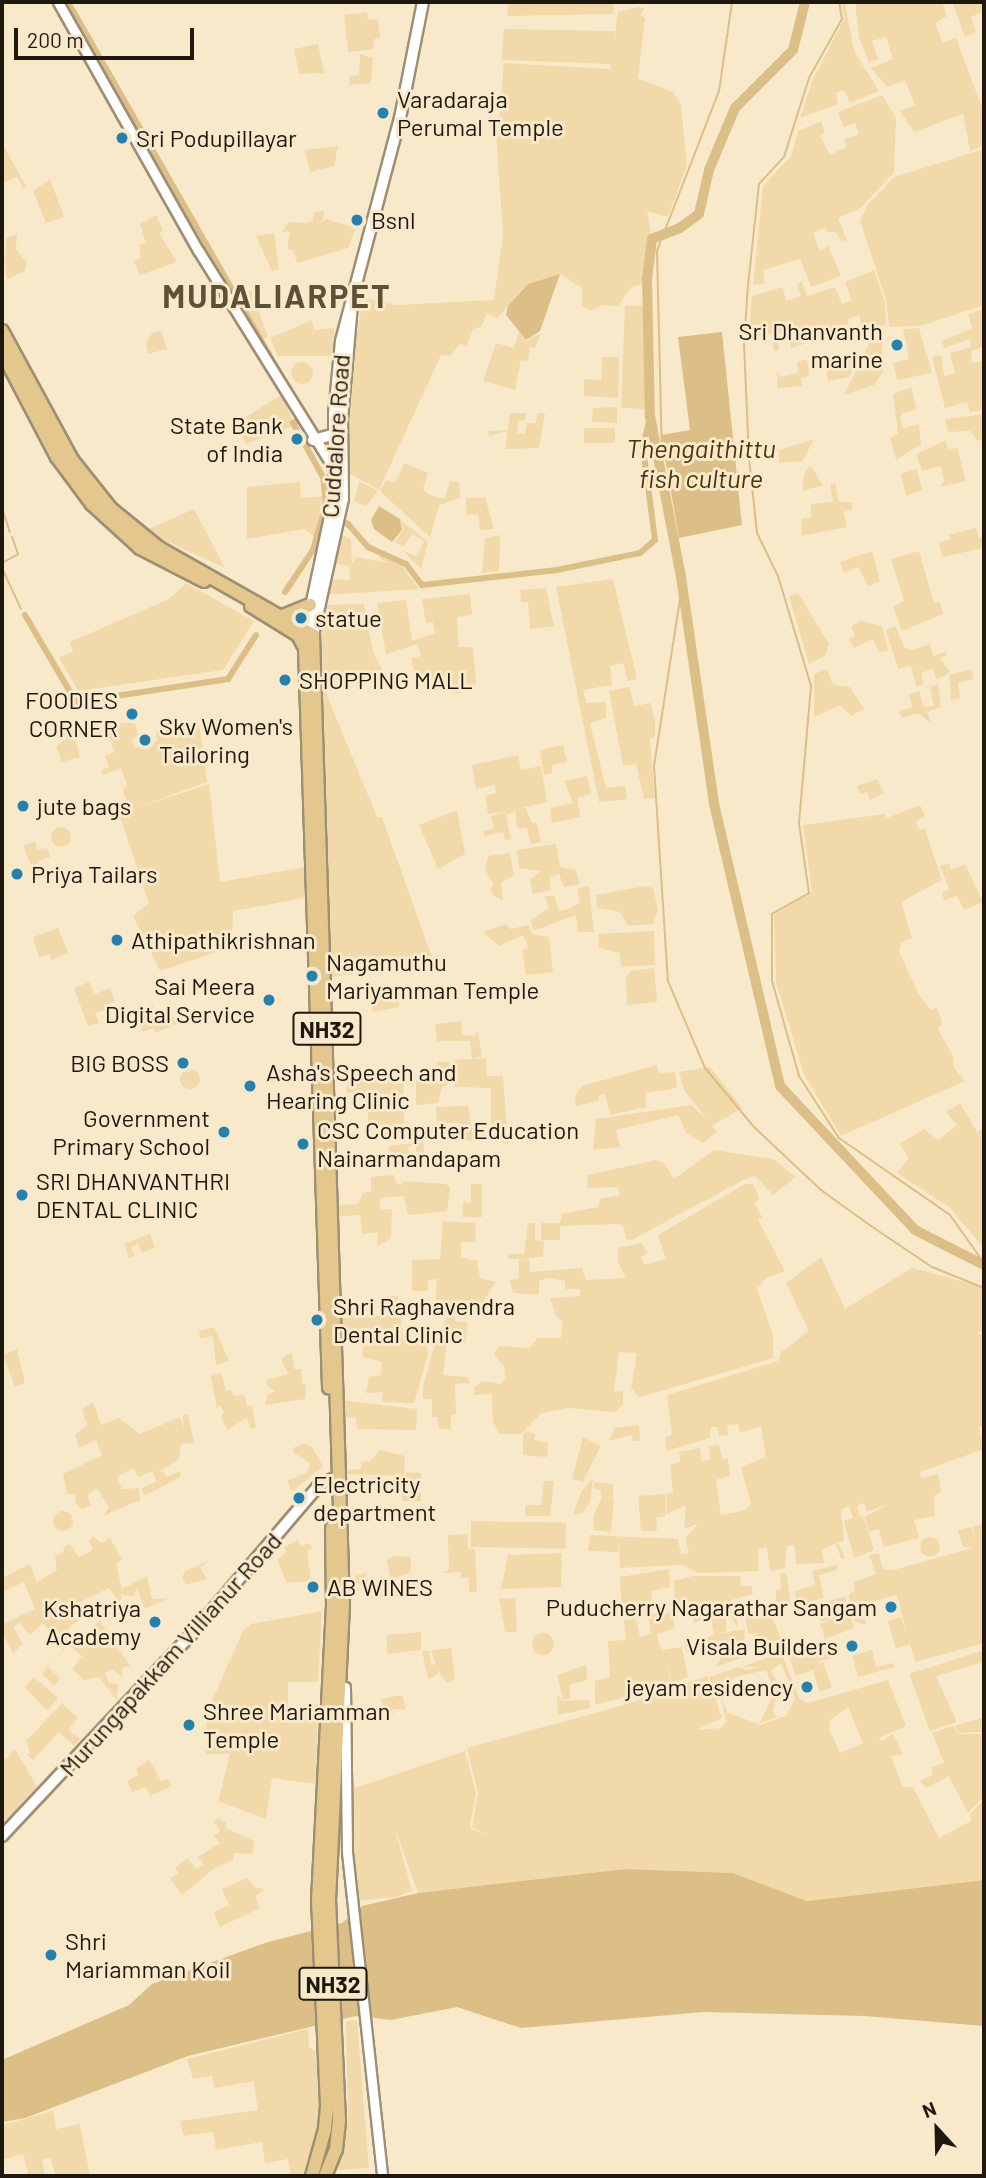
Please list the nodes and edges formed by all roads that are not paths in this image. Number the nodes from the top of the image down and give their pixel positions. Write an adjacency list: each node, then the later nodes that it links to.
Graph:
1 (58, 2): 7 (street)
2 (423, 2): 3 (main road, Cuddalore Road)
3 (352, 305): 6 (main road, Cuddalore Road); 8 (main road, Cuddalore Road)
4 (2, 331): 10 (highway)
5 (2, 352): 10 (highway)
6 (334, 434): 7 (main road); 8 (main road, Cuddalore Road)
7 (313, 440): 8 (street)
8 (339, 479): 9 (main road, Cuddalore Road)
9 (330, 539): 11 (main road, Cuddalore Road); 13 (main road, Cuddalore Road)
10 (247, 599): 12 (highway); 13 (highway)
11 (310, 605): 12 (highway); 13 (main road, Cuddalore Road)
12 (285, 615): 13 (highway)
13 (309, 637): 14 (highway, NH32)
14 (336, 1476): 15 (highway, NH32); 16 (main road, Murungapakkam Villianur Road); 17 (highway, NH32)
15 (341, 1657): 17 (highway, NH32); 19 (street)
16 (2, 1836)
17 (324, 1901): 18 (highway, NH32)
18 (331, 2066): 20 (highway, NH32); 21 (highway, NH32)
19 (376, 2144): 22 (street); 23 (street)
20 (312, 2176)
21 (325, 2176)
22 (377, 2176)
23 (382, 2176)

